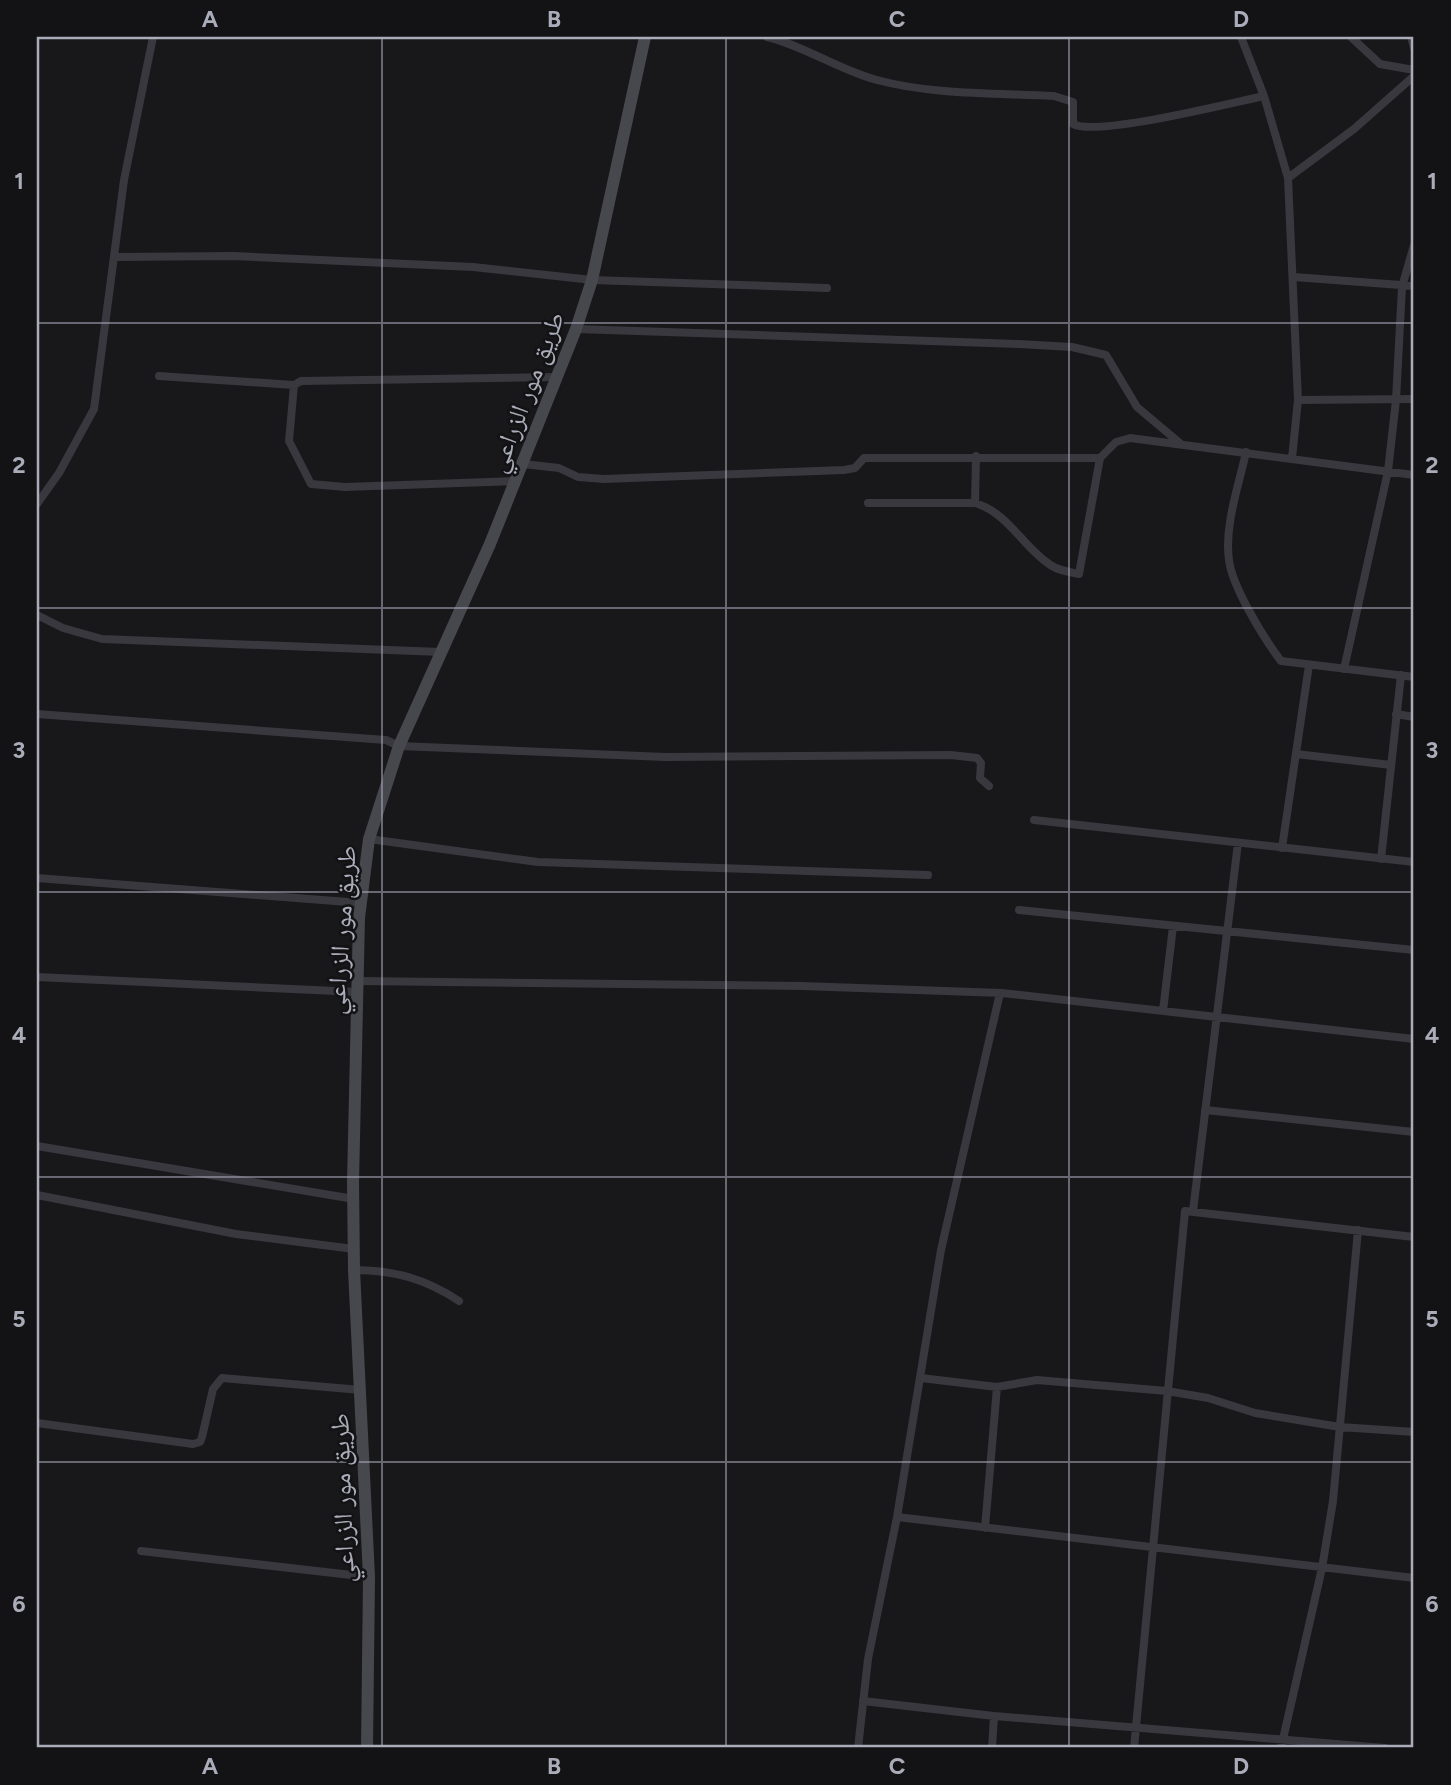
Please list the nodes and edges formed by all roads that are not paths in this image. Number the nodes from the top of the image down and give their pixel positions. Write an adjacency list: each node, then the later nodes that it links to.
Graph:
1 (153, 37): 13 (street)
2 (645, 37): 15 (street, طريق مور الزراعي)
3 (767, 37): 10 (street)
4 (1241, 37): 10 (street)
5 (1351, 37): 8 (street)
6 (1411, 37): 7 (street)
7 (1414, 48)
8 (1414, 70)
9 (1414, 76): 11 (street)
10 (1264, 96): 11 (street)
11 (1288, 178): 14 (street)
12 (1414, 245): 17 (street)
13 (116, 257): 15 (street); 37 (street)
14 (1294, 276): 17 (street); 24 (street)
15 (592, 280): 18 (street); 19 (street, طريق مور الزراعي)
16 (1414, 286): 17 (street)
17 (1402, 287): 25 (street)
18 (827, 288)
19 (576, 329): 21 (street, طريق مور الزراعي); 26 (street)
20 (159, 376): 22 (street)
21 (557, 377): 22 (street); 31 (street, طريق مور الزراعي)
22 (294, 385): 34 (street)
23 (1414, 399): 25 (street)
24 (1298, 400): 25 (street); 30 (street)
25 (1396, 400): 32 (street)
26 (1181, 444): 27 (street); 29 (street)
27 (1246, 452): 30 (street); 40 (street)
28 (976, 456): 29 (street); 31 (street); 36 (street)
29 (1100, 458): 36 (street)
30 (1292, 458): 32 (street)
31 (523, 464): 34 (street, طريق مور الزراعي)
32 (1388, 471): 33 (street); 41 (street)
33 (1414, 475)
34 (516, 481): 39 (street, طريق مور الزراعي)
35 (868, 503): 36 (street)
36 (975, 503)
37 (37, 504)
38 (37, 615): 39 (street)
39 (442, 652): 47 (street, طريق مور الزراعي)
40 (1309, 665): 41 (street); 48 (street)
41 (1344, 669): 42 (street)
42 (1401, 675): 43 (street); 45 (street)
43 (1414, 677)
44 (37, 714): 47 (street)
45 (1396, 714): 46 (street); 49 (street)
46 (1414, 717)
47 (399, 746): 50 (street); 52 (street, طريق مور الزراعي)
48 (1296, 754): 49 (street); 54 (street)
49 (1391, 765): 55 (street)
50 (989, 786)
51 (1034, 820): 53 (street)
52 (369, 839): 57 (street); 59 (street, طريق مور الزراعي)
53 (1238, 842): 54 (street); 62 (street)
54 (1282, 848): 55 (street)
55 (1381, 859): 56 (street)
56 (1414, 862)
57 (928, 875)
58 (37, 878): 59 (street)
59 (361, 903): 65 (street, طريق مور الزراعي)
60 (1019, 910): 61 (street)
61 (1173, 926): 62 (street); 67 (street)
62 (1225, 931): 63 (street); 68 (street)
63 (1414, 950)
64 (37, 977): 65 (street)
65 (357, 987): 66 (street); 74 (street, طريق مور الزراعي)
66 (1000, 993): 67 (street); 81 (street)
67 (1163, 1011): 68 (street)
68 (1215, 1017): 69 (street); 70 (street)
69 (1414, 1039)
70 (1205, 1110): 71 (street); 75 (street)
71 (1414, 1132)
72 (37, 1146): 74 (street)
73 (37, 1195): 78 (street)
74 (354, 1199): 78 (street, طريق مور الزراعي)
75 (1193, 1211): 76 (street); 84 (street)
76 (1358, 1230): 77 (street); 86 (street)
77 (1414, 1237)
78 (354, 1249): 79 (street, طريق مور الزراعي)
79 (354, 1270): 80 (street); 83 (street, طريق مور الزراعي)
80 (459, 1301)
81 (921, 1378): 82 (street); 88 (street)
82 (998, 1387): 84 (street); 89 (street)
83 (361, 1390): 85 (street); 93 (street, طريق مور الزراعي)
84 (1167, 1391): 86 (street); 90 (street)
85 (37, 1423)
86 (1340, 1427): 87 (street); 92 (street)
87 (1414, 1432)
88 (897, 1517): 89 (street); 95 (street)
89 (985, 1528): 90 (street)
90 (1155, 1548): 92 (street); 97 (street)
91 (141, 1551): 93 (street)
92 (1322, 1568): 94 (street); 98 (street)
93 (369, 1577): 99 (street, طريق مور الزراعي)
94 (1414, 1578)
95 (863, 1701): 96 (street); 100 (street)
96 (994, 1716): 97 (street); 101 (street)
97 (1137, 1727): 98 (street); 102 (street)
98 (1281, 1744): 103 (street)
99 (367, 1748)
100 (858, 1748)
101 (992, 1748)
102 (1134, 1748)
103 (1385, 1748)

